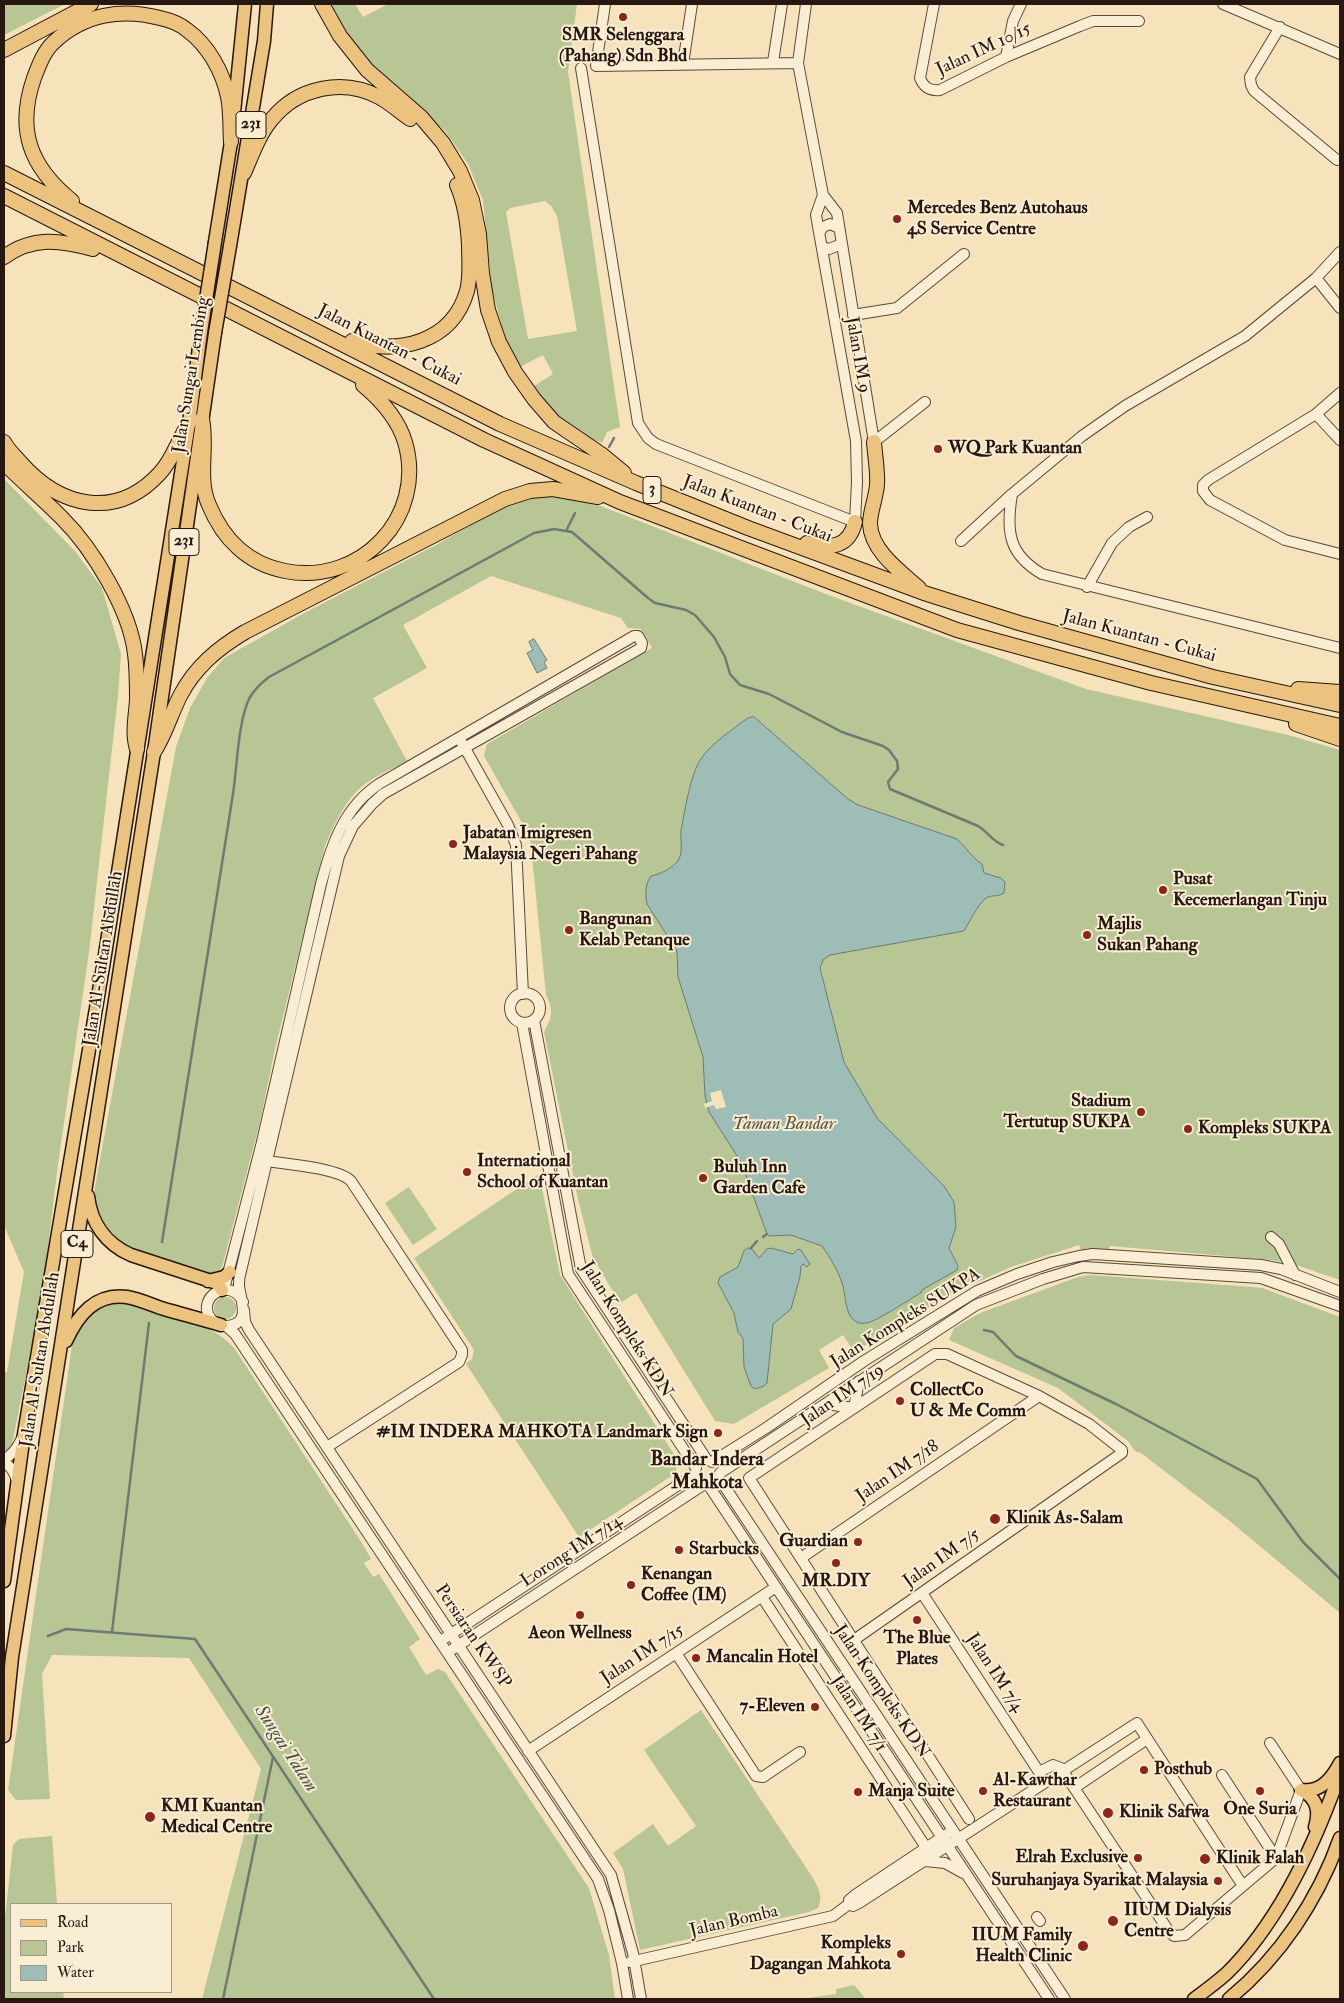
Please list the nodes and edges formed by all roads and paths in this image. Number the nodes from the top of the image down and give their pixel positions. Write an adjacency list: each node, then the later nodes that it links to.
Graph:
1 (91, 4): 14 (highway)
2 (244, 4): 21 (main road, Jalan Sungai Lembing / 231)
3 (267, 4): 24 (main road, Jalan Sungai Lembing / 231)
4 (322, 4): 49 (highway)
5 (605, 4): 19 (street)
6 (692, 4): 19 (street)
7 (782, 4): 17 (street)
8 (806, 4): 18 (street, Jalan IM 9)
9 (934, 4): 16 (street, Jalan IM 10/15)
10 (1021, 4): 16 (street)
11 (1223, 4): 13 (street)
12 (1139, 21): 16 (street, Jalan IM 10/15)
13 (1280, 27): 15 (street); 22 (street)
14 (4, 50)
15 (1340, 54)
16 (1006, 57)
17 (773, 62): 18 (street); 19 (street)
18 (798, 63): 25 (street, Jalan IM 9)
19 (683, 64)
20 (581, 68): 53 (street)
21 (231, 142): 27 (highway); 44 (main road, Jalan Sungai Lembing / 231, bridge)
22 (1337, 160)
23 (4, 173): 27 (highway, Jalan Kuantan - Cukai / 3)
24 (244, 173): 39 (highway); 44 (main road, Jalan Sungai Lembing / 231, bridge)
25 (823, 195): 28 (street, Jalan IM 9); 29 (street, Jalan IM 9)
26 (4, 196): 34 (highway, 3)
27 (85, 214): 39 (highway, Jalan Kuantan - Cukai / 3)
28 (839, 228): 29 (street); 30 (street, Jalan IM 9)
29 (820, 232): 31 (street, Jalan IM 9)
30 (842, 244): 31 (street); 38 (street, Jalan IM 9)
31 (822, 246): 53 (street, Jalan IM 9)
32 (1340, 252): 36 (street)
33 (964, 254): 38 (street)
34 (118, 255): 35 (highway); 40 (highway, 3)
35 (4, 257)
36 (1316, 278): 37 (street); 50 (street)
37 (1340, 308)
38 (853, 315): 47 (street, Jalan IM 9)
39 (324, 334): 49 (highway, Jalan Kuantan - Cukai / 3)
40 (342, 369): 44 (highway); 51 (highway, 3)
41 (1340, 392): 43 (street)
42 (925, 402): 47 (street)
43 (1316, 414): 45 (street); 56 (street)
44 (195, 421): 46 (highway); 67 (main road, Jalan Sungai Lembing / 231); 69 (main road, Jalan Sungai Lembing / 231)
45 (1340, 440)
46 (4, 442)
47 (874, 442): 58 (highway)
48 (4, 463): 67 (highway)
49 (636, 483): 54 (highway, Jalan Kuantan - Cukai / 3)
50 (1012, 494): 55 (street); 57 (street)
51 (620, 502): 63 (highway, 3); 69 (highway)
52 (1147, 516): 57 (street)
53 (855, 522): 54 (highway)
54 (748, 528): 58 (highway, Jalan Kuantan - Cukai / 3)
55 (961, 541)
56 (1340, 554)
57 (1087, 587): 59 (street)
58 (924, 593): 60 (highway, Jalan Kuantan - Cukai / 3)
59 (1340, 648)
60 (1262, 688): 61 (highway); 62 (highway, Jalan Kuantan - Cukai / 3)
61 (1340, 692)
62 (1340, 705)
63 (1259, 709): 64 (highway, 3); 66 (highway)
64 (1340, 726)
65 (459, 738): 68 (street); 68 (street); 70 (street)
66 (1340, 739)
67 (136, 749): 94 (main road, Jalan Al-Sultan Abdullah / C4)
68 (465, 749): 71 (street); 72 (street)
69 (154, 752): 77 (main road, Jalan Al-Sultan Abdullah / C4)
70 (302, 965): 71 (street); 75 (street)
71 (314, 968): 75 (street)
72 (523, 994): 73 (street); 74 (street)
73 (534, 1020): 74 (street); 79 (street, Jalan Kompleks KDN)
74 (522, 1023): 81 (street, Jalan Kompleks KDN)
75 (266, 1147): 76 (street, Persiaran KWSP); 80 (street, Persiaran KWSP)
76 (267, 1161): 86 (street, Persiaran KWSP); 95 (street)
77 (87, 1178): 83 (main road); 89 (main road, Jalan Al-Sultan Abdullah / C4)
78 (1271, 1237): 82 (street)
79 (581, 1269): 81 (street); 99 (street, Jalan Kompleks KDN)
80 (230, 1272): 83 (main road); 84 (street, Persiaran KWSP)
81 (568, 1274): 102 (street, Jalan Kompleks KDN)
82 (1295, 1275): 85 (street, Jalan Kompleks SUKPA); 99 (street, Jalan Kompleks SUKPA)
83 (208, 1280): 84 (main road)
84 (223, 1290): 86 (street); 88 (street, Persiaran KWSP)
85 (1340, 1292)
86 (243, 1304): 88 (street); 95 (street, Persiaran KWSP)
87 (1340, 1306): 90 (street, Jalan Kompleks SUKPA)
88 (223, 1326): 89 (main road); 101 (street, Persiaran KWSP)
89 (59, 1357): 117 (main road, Jalan Al-Sultan Abdullah / C4)
90 (859, 1381): 92 (street, Jalan Kompleks SUKPA); 93 (street)
91 (1039, 1396): 93 (street, Jalan IM 7/19); 96 (street, Jalan IM 7/19); 106 (street, Jalan IM 7/18)
92 (826, 1404): 93 (street); 103 (street, Jalan Kompleks SUKPA)
93 (854, 1408): 106 (street, Jalan IM 7/19)
94 (24, 1434): 98 (street); 104 (main road, Jalan Al-Sultan Abdullah / C4)
95 (327, 1447): 97 (street, Persiaran KWSP)
96 (1122, 1454): 109 (street, Jalan IM 7/5)
97 (335, 1458): 101 (street); 111 (street, Persiaran KWSP)
98 (4, 1459)
99 (709, 1461): 102 (street); 103 (street)
100 (4, 1463): 104 (street)
101 (324, 1466): 113 (street, Persiaran KWSP)
102 (696, 1471): 105 (street); 111 (street, Lorong IM 7/14)
103 (720, 1476): 105 (street); 131 (street, Jalan Kompleks KDN)
104 (18, 1482): 107 (main road, Jalan Al-Sultan Abdullah / C4)
105 (706, 1485): 108 (street, Jalan Kompleks KDN); 114 (street, Lorong IM 7/14)
106 (800, 1558): 112 (street, Jalan IM 7/19)
107 (4, 1582)
108 (776, 1588): 110 (street, Jalan IM 7/15); 133 (street, Jalan Kompleks KDN)
109 (922, 1593): 112 (street, Jalan IM 7/5); 125 (street, Jalan IM 7/4)
110 (762, 1597): 116 (street, Jalan IM 7/15); 134 (street, Jalan IM 7/1)
111 (451, 1635): 113 (street, Lorong IM 7/14); 114 (street, Persiaran KWSP)
112 (854, 1640): 130 (street, Jalan IM 7/1)
113 (440, 1641): 115 (street, Persiaran KWSP)
114 (458, 1645): 115 (street, Lorong IM 7/14); 119 (street, Persiaran KWSP)
115 (447, 1652): 121 (street, Persiaran KWSP)
116 (676, 1653): 122 (street, Jalan IM 7/15); 123 (street)
117 (4, 1736)
118 (1147, 1739): 125 (street, Jalan Bomba); 128 (street); 139 (street)
119 (521, 1740): 121 (street); 122 (street, Persiaran KWSP)
120 (1270, 1743): 129 (street)
121 (509, 1748): 142 (street, Persiaran KWSP)
122 (528, 1751): 141 (street, Persiaran KWSP)
123 (800, 1752)
124 (1340, 1763): 129 (main road)
125 (1063, 1771): 128 (street); 131 (street, Jalan Bomba)
126 (1340, 1772): 136 (main road)
127 (1222, 1774): 135 (street)
128 (1074, 1788): 139 (street)
129 (1301, 1790): 135 (street); 136 (main road)
130 (969, 1819)
131 (956, 1834): 133 (street, Jalan Bomba); 146 (street, Jalan Kompleks KDN)
132 (1340, 1838): 148 (main road)
133 (945, 1842): 134 (street, Jalan Bomba); 137 (street, Jalan Bomba); 138 (street, Jalan Kompleks KDN)
134 (927, 1849): 140 (street, Jalan Bomba)
135 (1276, 1858): 139 (street)
136 (1305, 1859): 147 (main road)
137 (925, 1861): 138 (street); 140 (street, Jalan Bomba)
138 (968, 1877): 145 (street, Jalan Kompleks KDN)
139 (1243, 1886)
140 (850, 1904): 141 (street, Jalan Bomba)
141 (635, 1961): 142 (street, Jalan Bomba); 144 (street, Persiaran KWSP)
142 (622, 1963): 143 (street, Persiaran KWSP)
143 (628, 1999)
144 (641, 1999)
145 (1050, 1999)
146 (1065, 1999)
147 (1194, 1999)
148 (1229, 1999)

